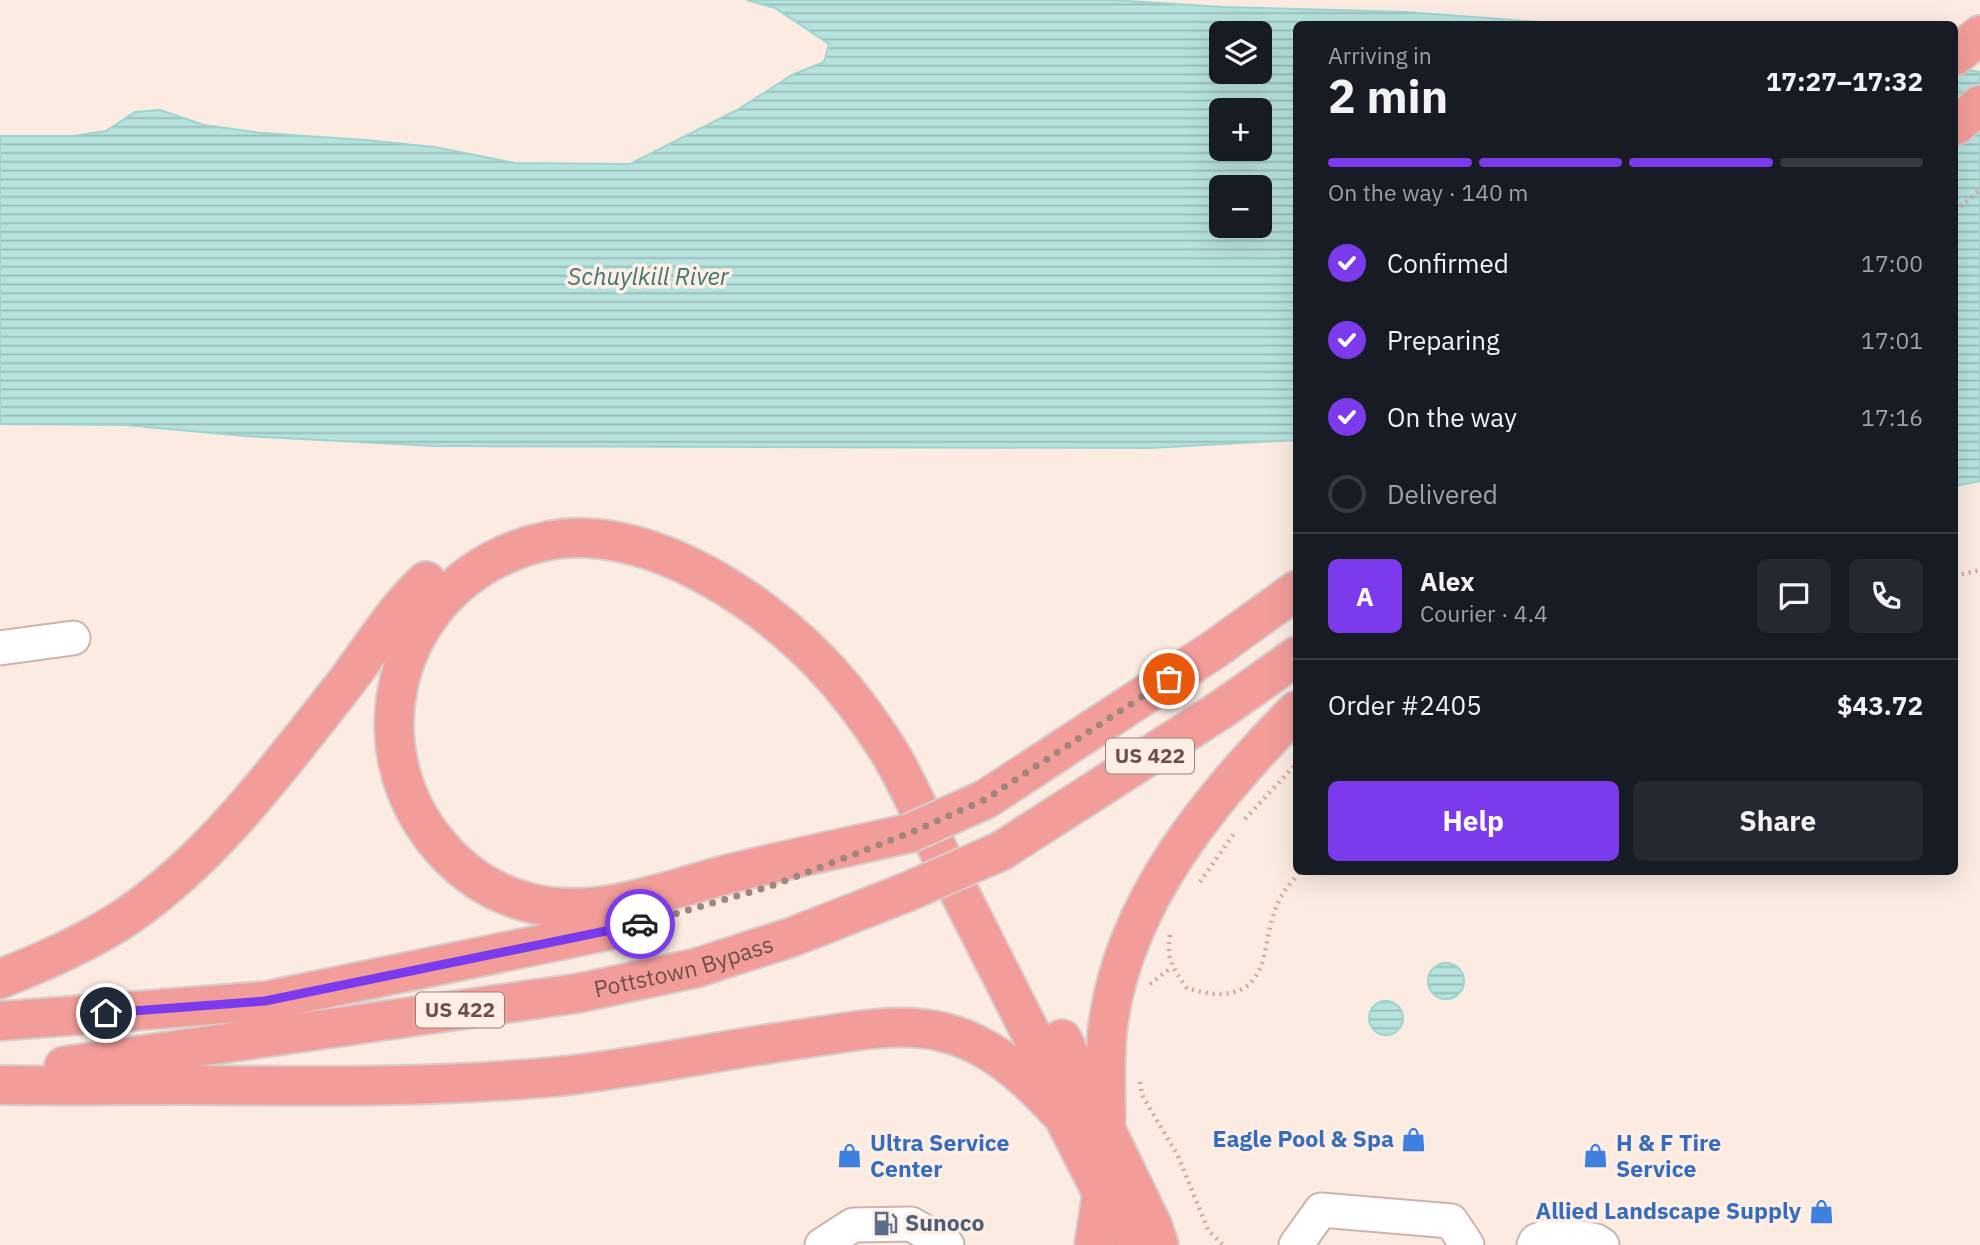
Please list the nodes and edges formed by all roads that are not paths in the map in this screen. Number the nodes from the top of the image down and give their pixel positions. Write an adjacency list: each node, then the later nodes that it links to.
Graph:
1 (1980, 35): 2 (highway)
2 (1958, 53)
3 (1980, 105): 4 (highway)
4 (1958, 123)
5 (1293, 593): 10 (highway, US 422, bridge)
6 (73, 638): 7 (street)
7 (0, 648)
8 (1293, 659): 13 (highway, Pottstown Bypass / US 422, bridge)
9 (1293, 714): 16 (highway)
10 (910, 833): 12 (highway, US 422); 15 (highway)
11 (0, 979): 16 (highway)
12 (0, 1021)
13 (0, 1075)
14 (0, 1085): 15 (highway)
15 (1064, 1118): 17 (highway)
16 (1107, 1129): 22 (highway)
17 (1102, 1193): 20 (highway); 21 (highway)
18 (822, 1245): 19 (street)
19 (947, 1245)
20 (1094, 1245)
21 (1137, 1245)
22 (1159, 1245)
23 (1296, 1245): 24 (street)
24 (1468, 1245)
25 (1534, 1245): 26 (street)
26 (1602, 1245)

